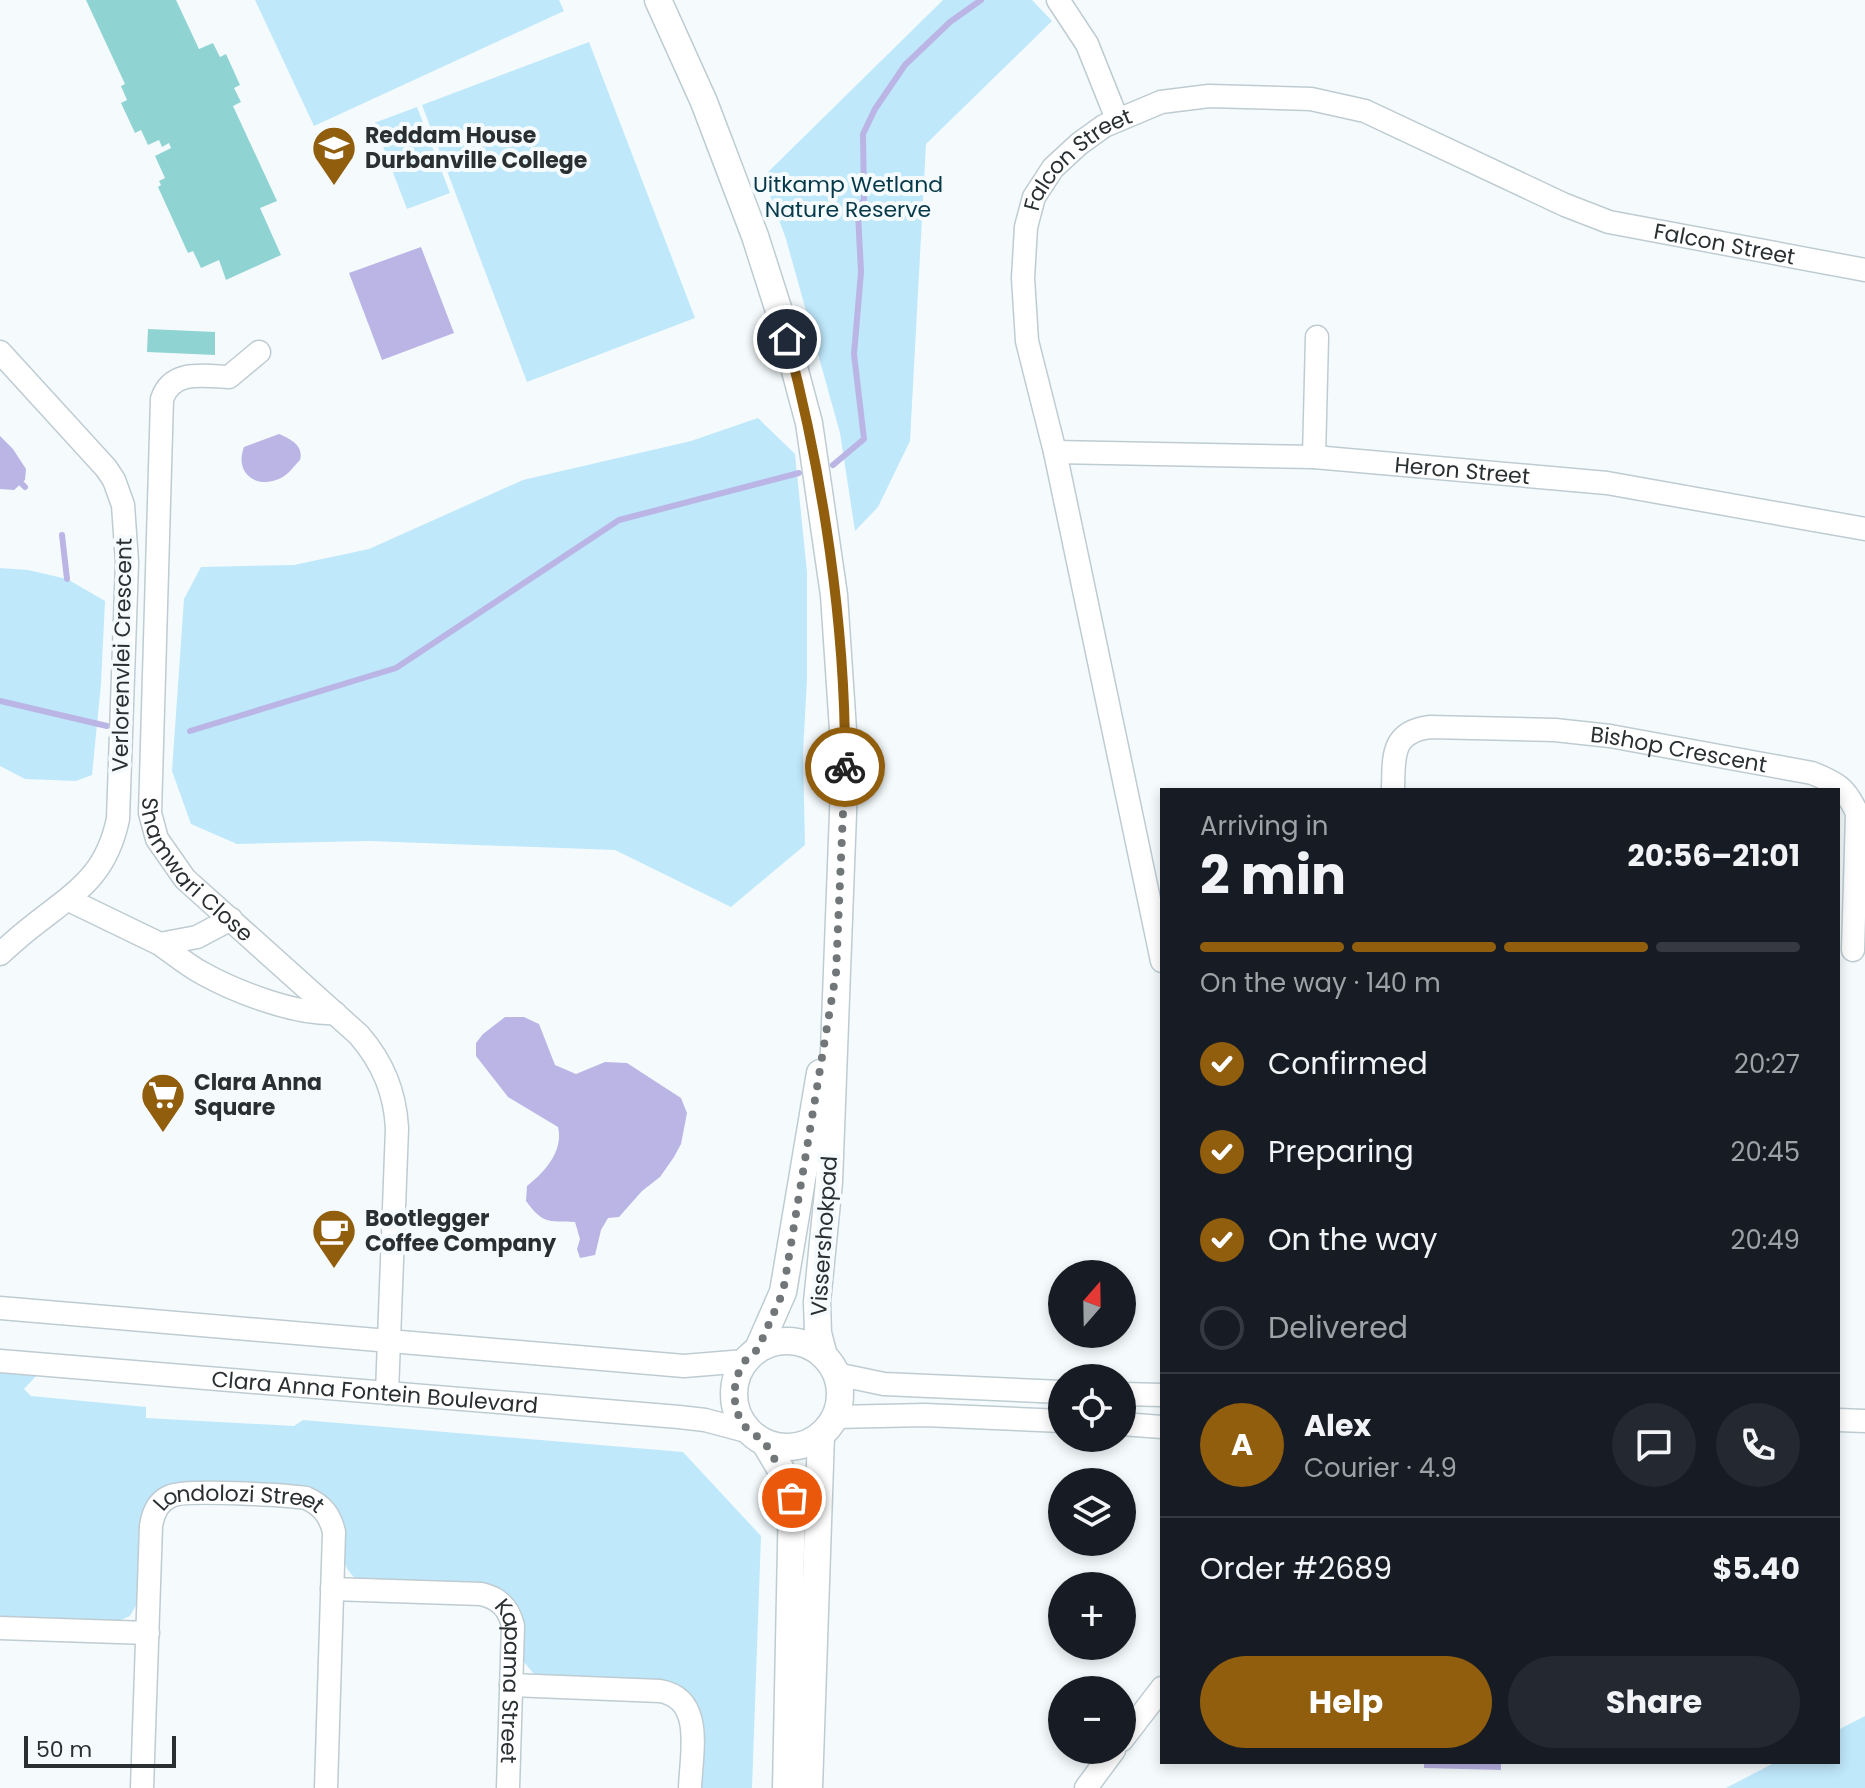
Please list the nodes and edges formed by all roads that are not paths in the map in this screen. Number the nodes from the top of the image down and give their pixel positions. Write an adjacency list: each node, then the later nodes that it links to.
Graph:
1 (658, 0): 18 (main road)
2 (1058, 0): 3 (street)
3 (1117, 119): 4 (street, Falcon Street); 8 (street, Falcon Street)
4 (1865, 270)
5 (1317, 337): 9 (street)
6 (0, 352): 12 (street, Verlorenvlei Crescent)
7 (259, 352): 13 (street, Shamwari Close)
8 (1055, 452): 9 (street, Heron Street); 14 (street, Falcon Street)
9 (1314, 457): 10 (street, Heron Street)
10 (1865, 529)
11 (1393, 788): 16 (street, Bishop Crescent)
12 (69, 900): 15 (street); 17 (street, Verlorenvlei Crescent)
13 (231, 919): 15 (street); 19 (street, Shamwari Close)
14 (1160, 932)
15 (160, 944): 19 (street)
16 (1852, 950)
17 (0, 954)
18 (836, 973): 22 (main road, Vissershokpad); 24 (main road, Vissershokpad)
19 (335, 1013): 21 (street, Shamwari Close)
20 (0, 1308): 21 (street)
21 (390, 1341): 22 (street); 26 (street, Shamwari Close)
22 (752, 1355): 24 (main road); 35 (main road)
23 (0, 1361): 26 (street, Clara Anna Fontein Boulevard)
24 (830, 1365): 25 (street); 33 (main road)
25 (1048, 1391)
26 (387, 1393): 35 (street, Clara Anna Fontein Boulevard)
27 (1136, 1394): 28 (street)
28 (1160, 1395)
29 (1048, 1420): 33 (street)
30 (1840, 1420): 31 (street)
31 (1865, 1421)
32 (1136, 1425): 34 (street)
33 (828, 1426): 35 (main road); 48 (main road)
34 (1160, 1427)
35 (757, 1438): 47 (main road)
36 (332, 1589): 38 (street, Londolozi Street); 39 (street, Kapama Street); 44 (street, Londolozi Street)
37 (0, 1628): 38 (street)
38 (148, 1633): 43 (street, Londolozi Street)
39 (511, 1685): 45 (street, Kapama Street); 46 (street)
40 (1160, 1691): 41 (street)
41 (1136, 1722)
42 (1104, 1764): 49 (street)
43 (142, 1788)
44 (326, 1788)
45 (508, 1788)
46 (690, 1788)
47 (786, 1788)
48 (809, 1788)
49 (1086, 1788)

